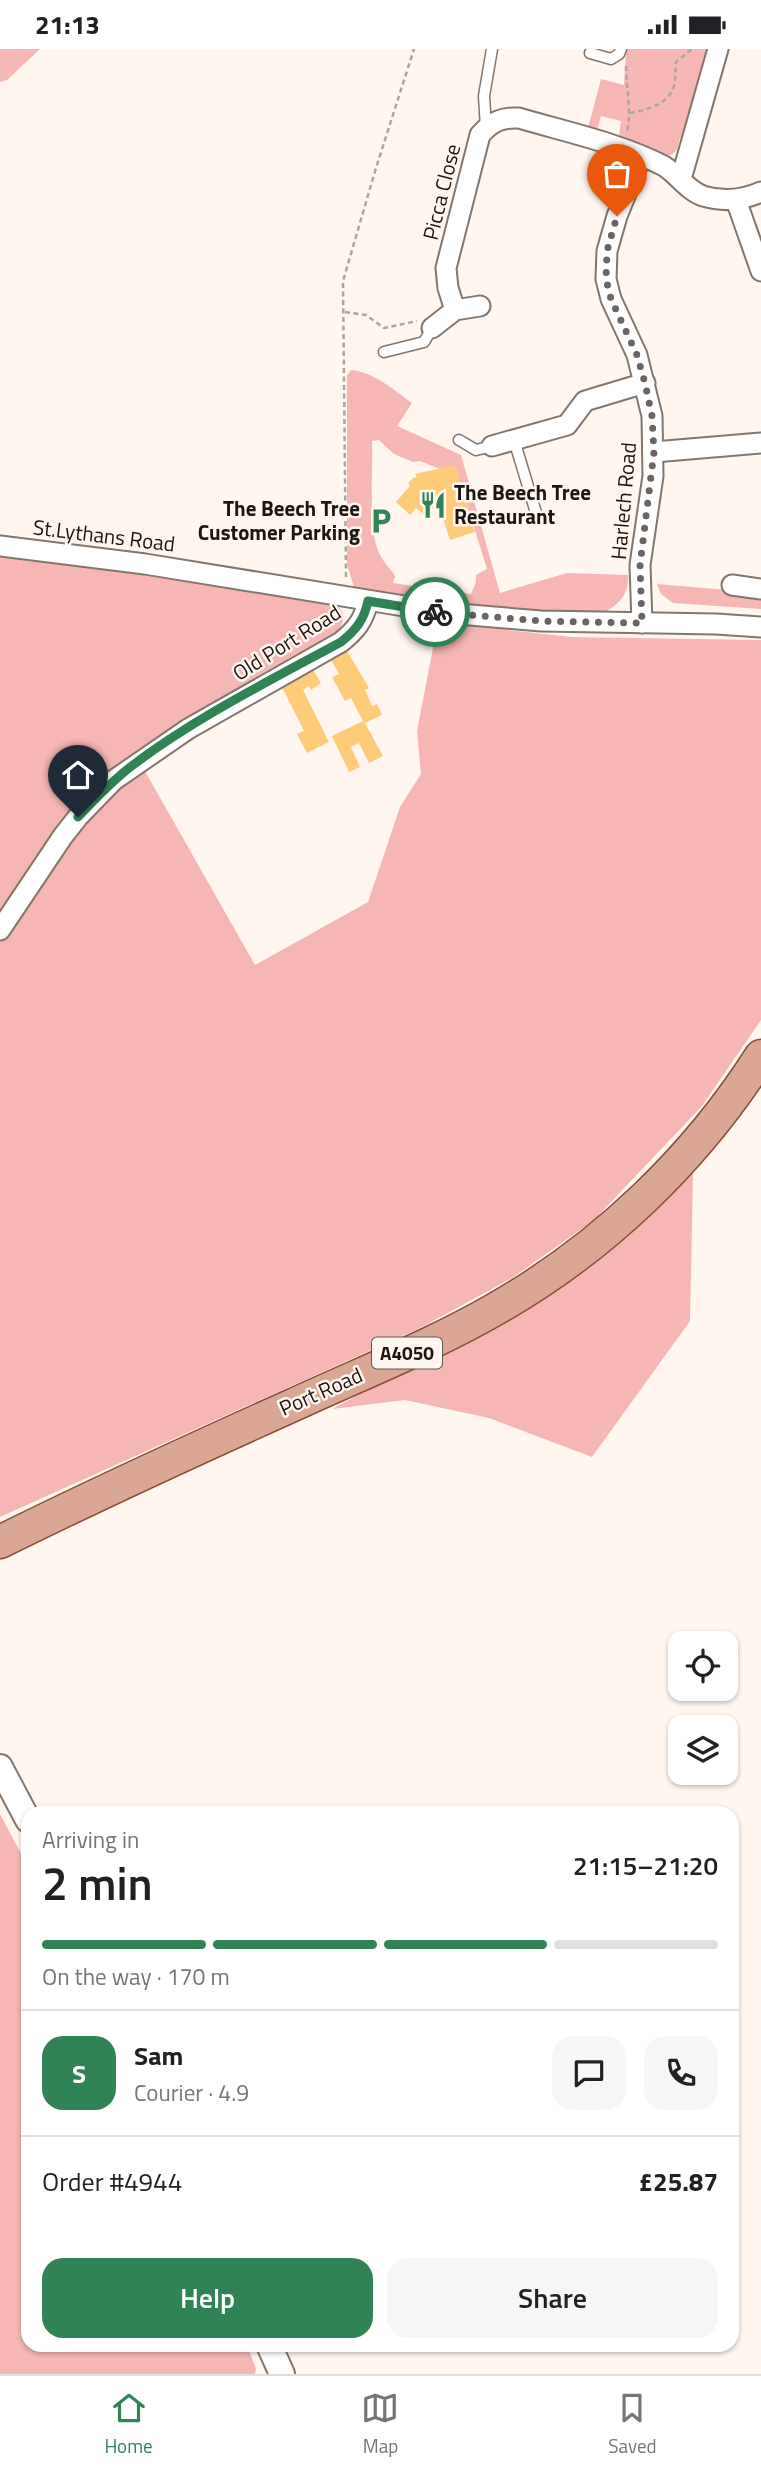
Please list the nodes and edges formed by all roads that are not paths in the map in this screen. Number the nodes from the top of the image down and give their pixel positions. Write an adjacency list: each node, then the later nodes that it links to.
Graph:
1 (492, 49): 5 (lane)
2 (621, 49): 4 (lane)
3 (718, 49): 7 (street)
4 (590, 53)
5 (486, 128): 6 (street, Picca Close); 12 (street, Picca Close)
6 (641, 157): 7 (street, Picca Close); 15 (street, Harlech Road)
7 (681, 179): 9 (street, Picca Close)
8 (761, 192): 9 (street, Picca Close)
9 (736, 200): 10 (street)
10 (761, 271)
11 (480, 306): 12 (street)
12 (455, 310): 13 (street)
13 (432, 328): 14 (lane)
14 (384, 352)
15 (645, 383): 17 (street); 20 (street, Harlech Road)
16 (460, 440): 19 (lane)
17 (514, 440): 19 (street); 21 (lane)
18 (761, 443): 20 (street)
19 (492, 446)
20 (654, 452): 26 (street, Harlech Road)
21 (537, 516)
22 (0, 546): 25 (street, St.Lythans Road)
23 (732, 585): 24 (street)
24 (761, 589)
25 (368, 601): 26 (street, Old Port Road); 28 (street, Old Port Road)
26 (642, 623): 27 (street, Old Port Road)
27 (761, 627)
28 (0, 930)
29 (761, 1056): 30 (main road, Port Road / A4050)
30 (0, 1542)
31 (0, 1767): 32 (street)
32 (21, 1807)
33 (272, 2352): 34 (street)
34 (282, 2374)

